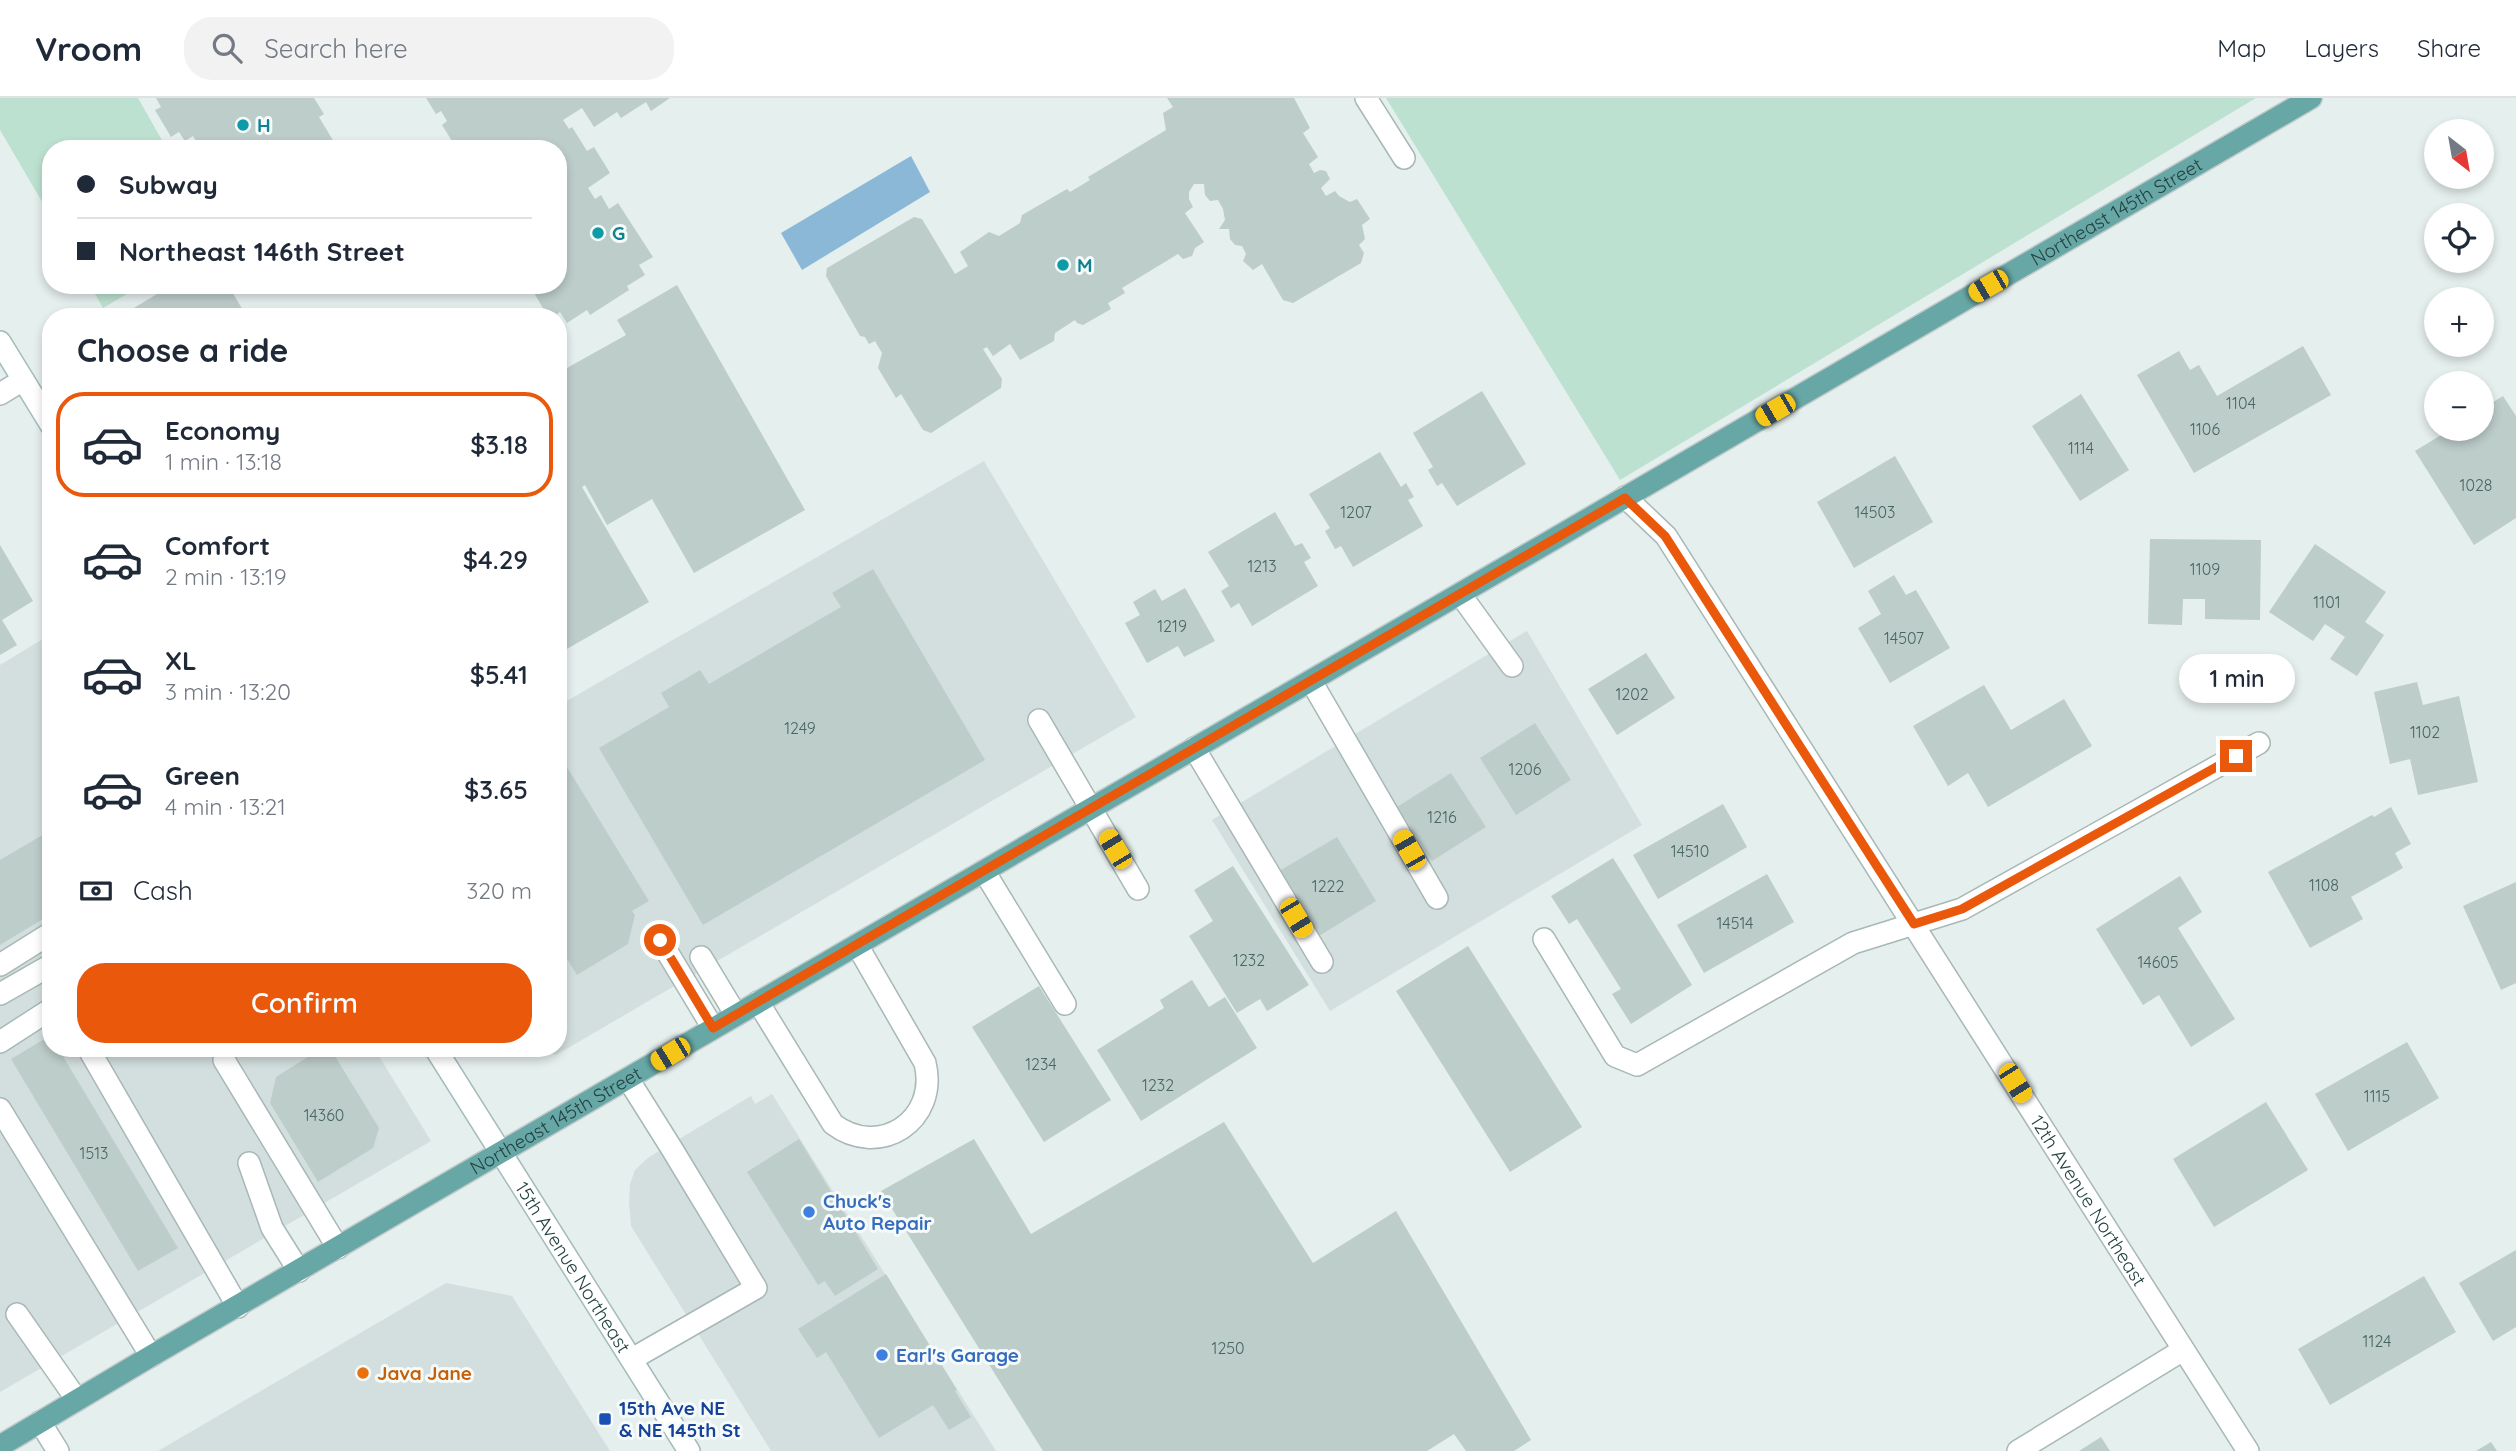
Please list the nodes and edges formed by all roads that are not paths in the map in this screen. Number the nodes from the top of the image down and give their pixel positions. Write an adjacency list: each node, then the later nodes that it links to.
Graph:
1 (1366, 98): 3 (street)
2 (2311, 98): 8 (main road, Northeast 145th Street)
3 (1404, 158)
4 (0, 342): 5 (street)
5 (23, 380): 6 (street); 7 (street)
6 (0, 394)
7 (42, 411)
8 (1625, 498): 9 (main road, Northeast 145th Street); 19 (street, 12th Avenue Northeast)
9 (1460, 593): 10 (street); 11 (main road, Northeast 145th Street)
10 (1512, 666)
11 (1311, 681): 14 (main road, Northeast 145th Street); 18 (street)
12 (1039, 720): 15 (street)
13 (2259, 743): 19 (street)
14 (1194, 748): 15 (main road, Northeast 145th Street); 25 (street)
15 (1091, 808): 16 (main road, Northeast 145th Street); 17 (street)
16 (984, 871): 23 (main road, Northeast 145th Street); 30 (street)
17 (1138, 889)
18 (1437, 898)
19 (1914, 924): 21 (street); 46 (street, 12th Avenue Northeast)
20 (42, 939): 26 (street)
21 (1544, 939)
22 (660, 940): 33 (street)
23 (857, 945): 29 (main road, Northeast 145th Street); 29 (street)
24 (701, 957): 32 (street)
25 (1322, 962)
26 (0, 965)
27 (42, 970): 28 (street)
28 (0, 994)
29 (758, 1002): 32 (main road, Northeast 145th Street)
30 (1065, 1004)
31 (42, 1015): 34 (street)
32 (736, 1015): 33 (main road, Northeast 145th Street)
33 (713, 1028): 38 (main road, Northeast 145th Street)
34 (0, 1042)
35 (93, 1057): 44 (street)
36 (441, 1057): 40 (street, 15th Avenue Northeast)
37 (224, 1060): 42 (street)
38 (628, 1079): 40 (main road, Northeast 145th Street); 48 (street)
39 (0, 1109): 47 (street)
40 (500, 1153): 42 (main road, Northeast 145th Street); 48 (street, 15th Avenue Northeast)
41 (249, 1163): 43 (street)
42 (338, 1248): 43 (main road, Northeast 145th Street)
43 (299, 1271): 44 (main road, Northeast 145th Street)
44 (238, 1307): 47 (main road, Northeast 145th Street)
45 (17, 1314): 49 (street)
46 (2183, 1350): 54 (street); 55 (street, 12th Avenue Northeast)
47 (150, 1356): 49 (main road, Northeast 145th Street)
48 (632, 1359): 53 (street, 15th Avenue Northeast)
49 (77, 1400): 50 (main road, Northeast 145th Street)
50 (40, 1422): 51 (main road, Northeast 145th Street); 52 (street)
51 (0, 1446)
52 (58, 1451)
53 (689, 1451)
54 (2018, 1451)
55 (2248, 1451)

